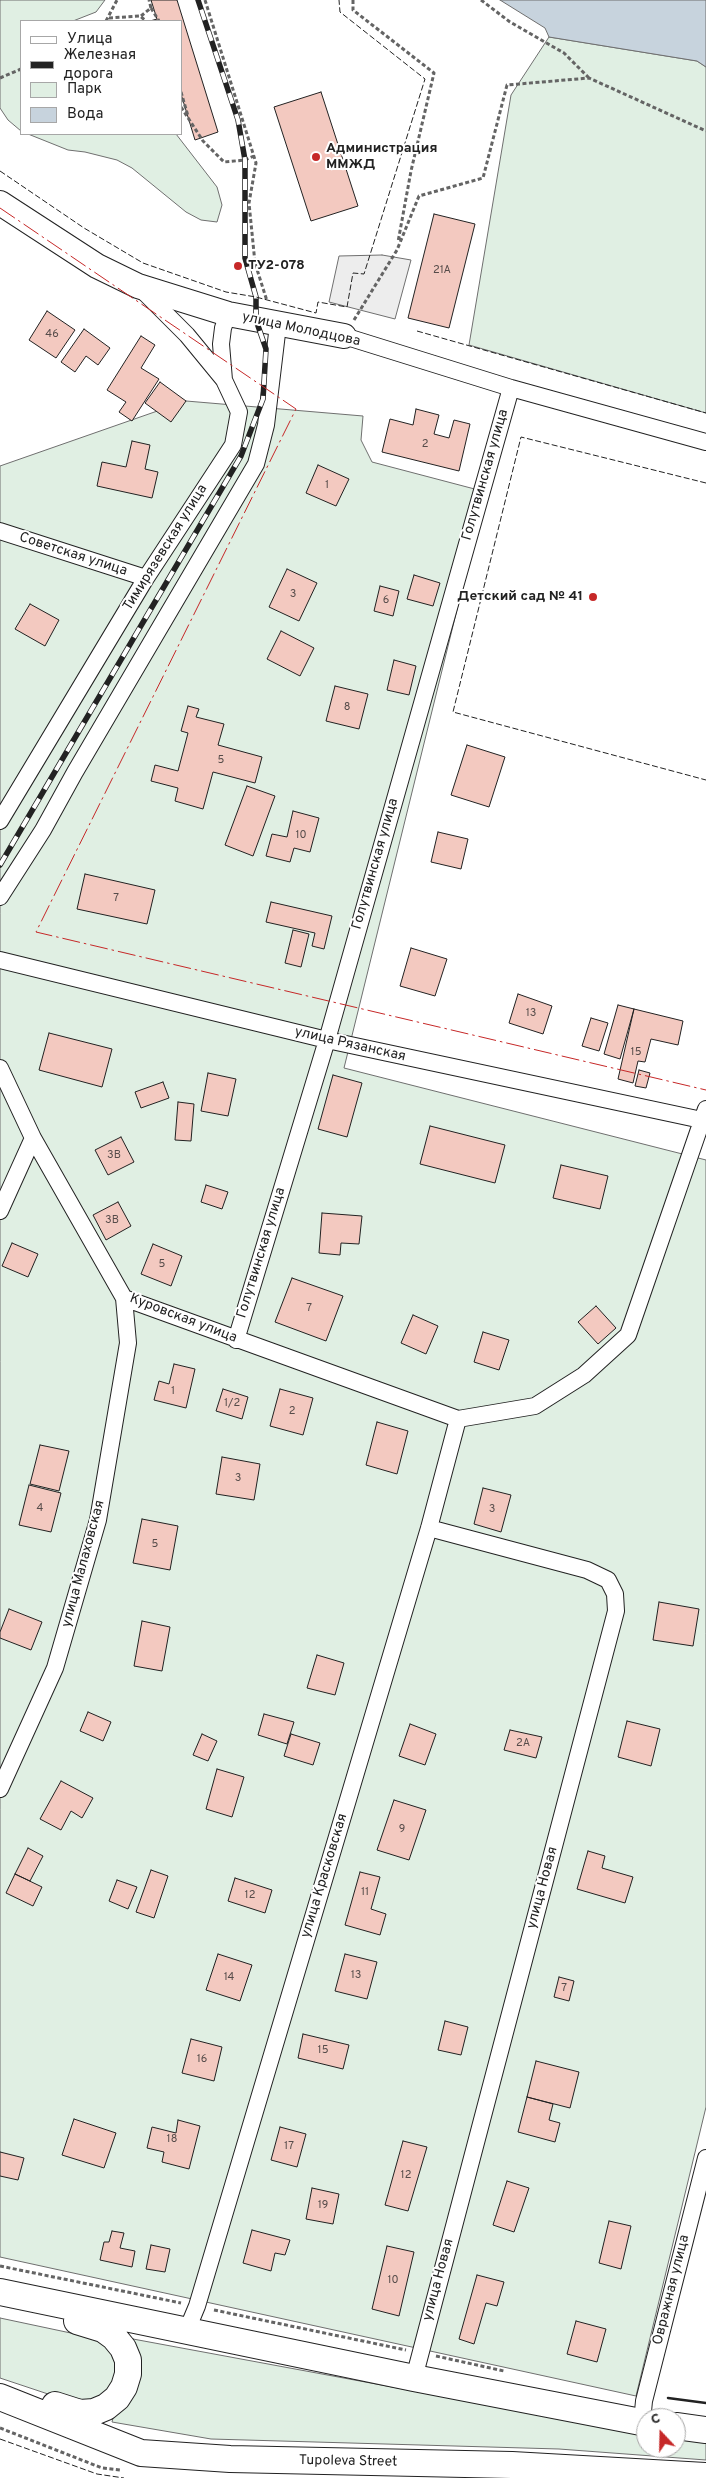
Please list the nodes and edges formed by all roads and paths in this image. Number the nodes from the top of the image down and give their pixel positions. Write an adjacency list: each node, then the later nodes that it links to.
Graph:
1 (117, 0): 8 (path)
2 (149, 0): 6 (path)
3 (205, 0): 18 (path)
4 (353, 0): 20 (path)
5 (481, 0): 13 (path)
6 (151, 8): 7 (path); 10 (path)
7 (140, 16): 8 (path); 9 (path)
8 (108, 20)
9 (145, 20)
10 (157, 20)
11 (20, 70): 12 (path)
12 (0, 78)
13 (589, 78): 17 (path); 20 (path)
14 (182, 95): 16 (path)
15 (182, 108): 16 (path)
16 (189, 118): 18 (path)
17 (706, 131)
18 (254, 156): 23 (path)
19 (0, 203): 21 (street, улица Молодцова)
20 (397, 250): 24 (path)
21 (138, 286): 22 (street, улица Молодцова); 25 (street, Тимирязевская улица)
22 (228, 314): 23 (street, улица Молодцова); 25 (street)
23 (273, 324): 24 (street, улица Молодцова); 31 (street)
24 (344, 336): 26 (street, улица Молодцова)
25 (224, 380): 29 (street, Тимирязевская улица)
26 (511, 388): 27 (street, улица Молодцова); 33 (street, Голутвинская улица)
27 (706, 442)
28 (0, 531): 29 (street, Советская улица)
29 (146, 578): 30 (street, Тимирязевская улица)
30 (0, 821)
31 (0, 897)
32 (0, 960): 33 (street, улица Рязанская)
33 (326, 1040): 35 (street, улица Рязанская); 39 (street, Голутвинская улица)
34 (0, 1068): 36 (street, Куровская улица)
35 (705, 1117): 40 (street)
36 (33, 1138): 37 (street); 38 (street, Куровская улица)
37 (0, 1210)
38 (124, 1298): 39 (street, Куровская улица); 42 (street, улица Малаховская)
39 (236, 1340): 40 (street, Куровская улица)
40 (458, 1419): 41 (street, улица Красковская)
41 (429, 1528): 47 (street, улица Красковская); 49 (street, улица Новая)
42 (0, 1789)
43 (706, 2158): 53 (street, Овражная улица)
44 (0, 2266): 47 (path)
45 (0, 2292): 48 (main road)
46 (0, 2296): 51 (main road)
47 (197, 2306): 48 (street, улица Красковская); 49 (path)
48 (187, 2330): 50 (main road)
49 (420, 2353): 50 (street, улица Новая)
50 (414, 2378): 54 (main road)
51 (0, 2388)
52 (0, 2397): 57 (main road, Tupoleva Street)
53 (645, 2408)
54 (636, 2421)
55 (686, 2427): 56 (main road)
56 (706, 2430)
57 (706, 2476)

